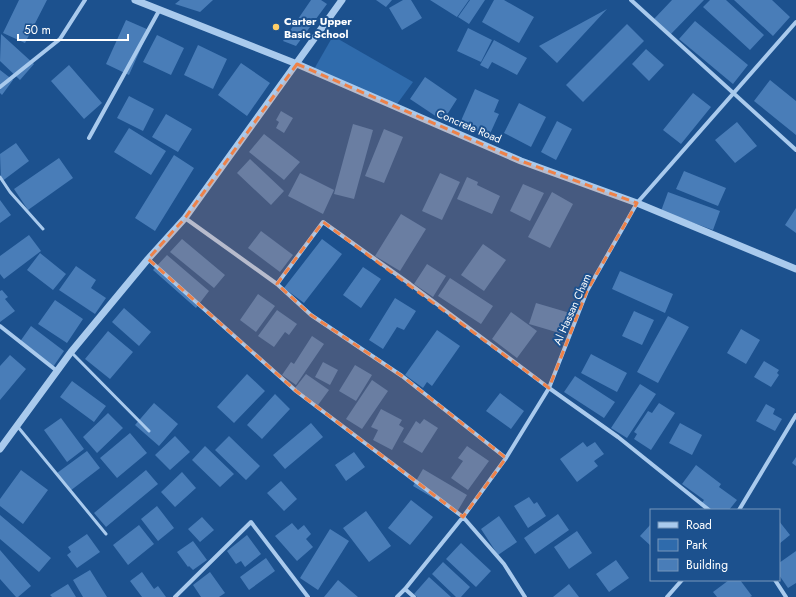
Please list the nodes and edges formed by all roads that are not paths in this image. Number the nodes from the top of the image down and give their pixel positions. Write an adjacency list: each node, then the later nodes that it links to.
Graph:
1 (85, 0): 9 (street)
2 (135, 0): 5 (street, Concrete Road)
3 (342, 0): 8 (street)
4 (631, 0): 10 (street)
5 (145, 1): 6 (street, Concrete Road)
6 (160, 9): 8 (street, Concrete Road); 11 (street)
7 (796, 22): 10 (street, Al Hassan Cham)
8 (297, 64): 14 (street, Concrete Road); 15 (street)
9 (0, 87)
10 (734, 93): 12 (street); 14 (street, Al Hassan Cham)
11 (89, 138)
12 (796, 150)
13 (0, 177): 16 (lane)
14 (637, 203): 18 (street, Concrete Road); 23 (street, Al Hassan Cham)
15 (185, 218): 17 (street); 19 (street)
16 (43, 229)
17 (148, 259): 21 (street); 31 (street)
18 (796, 269)
19 (277, 284): 23 (street); 28 (street)
20 (0, 326): 22 (street)
21 (71, 352): 22 (street); 26 (lane)
22 (57, 371): 25 (street)
23 (549, 388): 28 (street, Al Hassan Cham); 29 (street)
24 (796, 415): 30 (street)
25 (16, 426): 27 (street); 32 (lane)
26 (150, 431)
27 (0, 449)
28 (506, 458): 31 (street, Al Hassan Cham)
29 (708, 509)
30 (740, 509)
31 (463, 517): 35 (street, Al Hassan Cham); 40 (street)
32 (106, 534)
33 (681, 581): 41 (street)
34 (776, 581): 42 (street)
35 (405, 589): 38 (street, Al Hassan Cham); 39 (street)
36 (175, 597): 37 (street)
37 (308, 597)
38 (397, 597)
39 (414, 597)
40 (525, 597)
41 (667, 597)
42 (786, 597)

